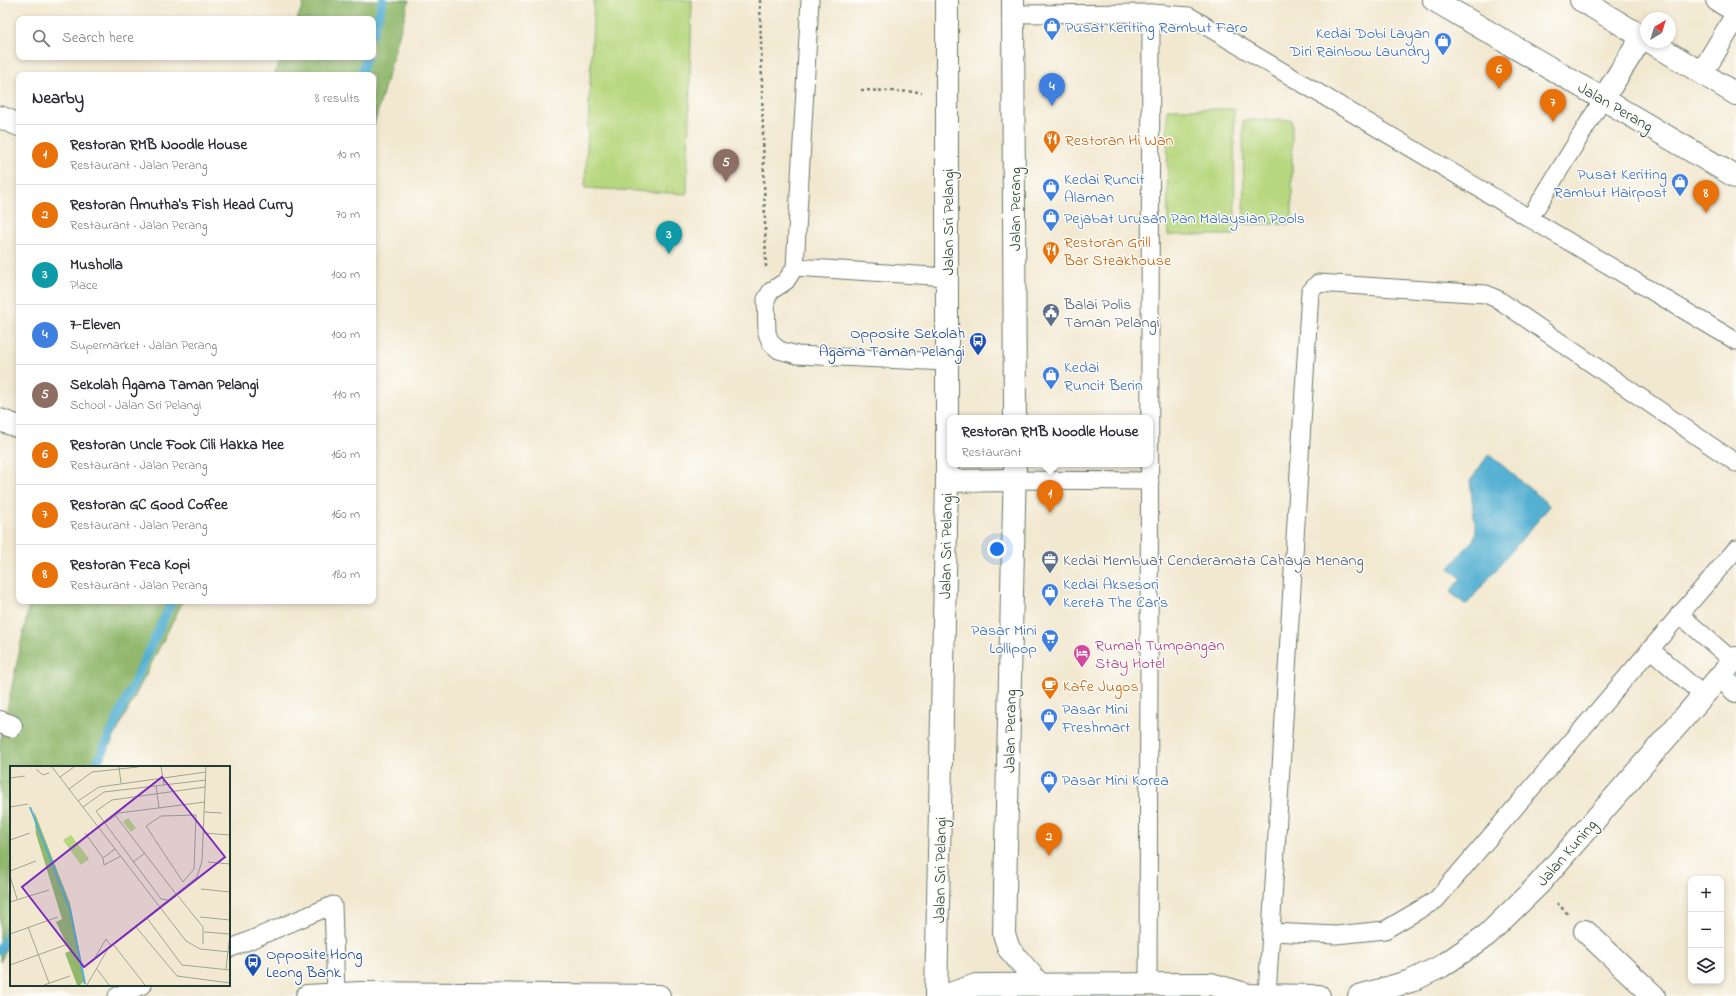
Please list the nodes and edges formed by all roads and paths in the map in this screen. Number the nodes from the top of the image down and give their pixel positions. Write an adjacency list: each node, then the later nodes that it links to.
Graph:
1 (760, 0): 25 (path)
2 (810, 0): 23 (lane)
3 (947, 0): 16 (street, Jalan Sri Pelangi)
4 (1434, 0): 18 (street, Jalan Perang)
5 (1581, 0): 11 (street)
6 (1717, 0): 8 (street)
7 (1013, 7): 9 (lane); 28 (street, Jalan Perang)
8 (1736, 11)
9 (1151, 13): 22 (lane); 29 (lane)
10 (1736, 16): 14 (street)
11 (1640, 35)
12 (1640, 47): 18 (street)
13 (1661, 48): 14 (street)
14 (1702, 73): 17 (street)
15 (861, 90): 16 (path)
16 (947, 92): 24 (street, Jalan Sri Pelangi)
17 (1736, 94)
18 (1603, 99): 21 (street, Jalan Perang); 22 (lane)
19 (0, 117): 20 (street)
20 (16, 124)
21 (1736, 177)
22 (1530, 218): 26 (lane)
23 (795, 267): 24 (lane); 25 (lane)
24 (947, 277): 27 (street, Jalan Sri Pelangi)
25 (766, 299): 27 (lane)
26 (1736, 341)
27 (947, 362): 35 (street, Jalan Sri Pelangi)
28 (1015, 415)
29 (1150, 415)
30 (0, 420): 31 (street)
31 (16, 426)
32 (1736, 463): 45 (lane)
33 (1150, 467): 36 (lane)
34 (1015, 472): 35 (street); 36 (lane); 47 (street, Jalan Perang)
35 (947, 481): 56 (street, Jalan Sri Pelangi)
36 (1150, 481): 48 (lane)
37 (1736, 549): 38 (lane)
38 (1679, 614): 39 (lane); 40 (lane)
39 (1650, 649): 42 (lane); 45 (lane)
40 (1730, 665): 41 (street); 42 (street, Jalan Kuning)
41 (1736, 691)
42 (1703, 695): 43 (street, Jalan Kuning)
43 (1538, 885): 44 (path); 60 (street, Jalan Kuning)
44 (1585, 931): 61 (street)
45 (1271, 932): 58 (lane)
46 (230, 949): 50 (lane)
47 (1040, 985): 48 (street); 57 (street)
48 (1148, 985): 58 (street)
49 (141, 986): 52 (lane)
50 (336, 994): 51 (street); 53 (street)
51 (360, 994): 54 (street)
52 (117, 996)
53 (307, 996)
54 (638, 996): 55 (street)
55 (659, 996)
56 (936, 996)
57 (944, 996)
58 (1254, 996): 59 (street)
59 (1319, 996)
60 (1359, 996)
61 (1654, 996)

